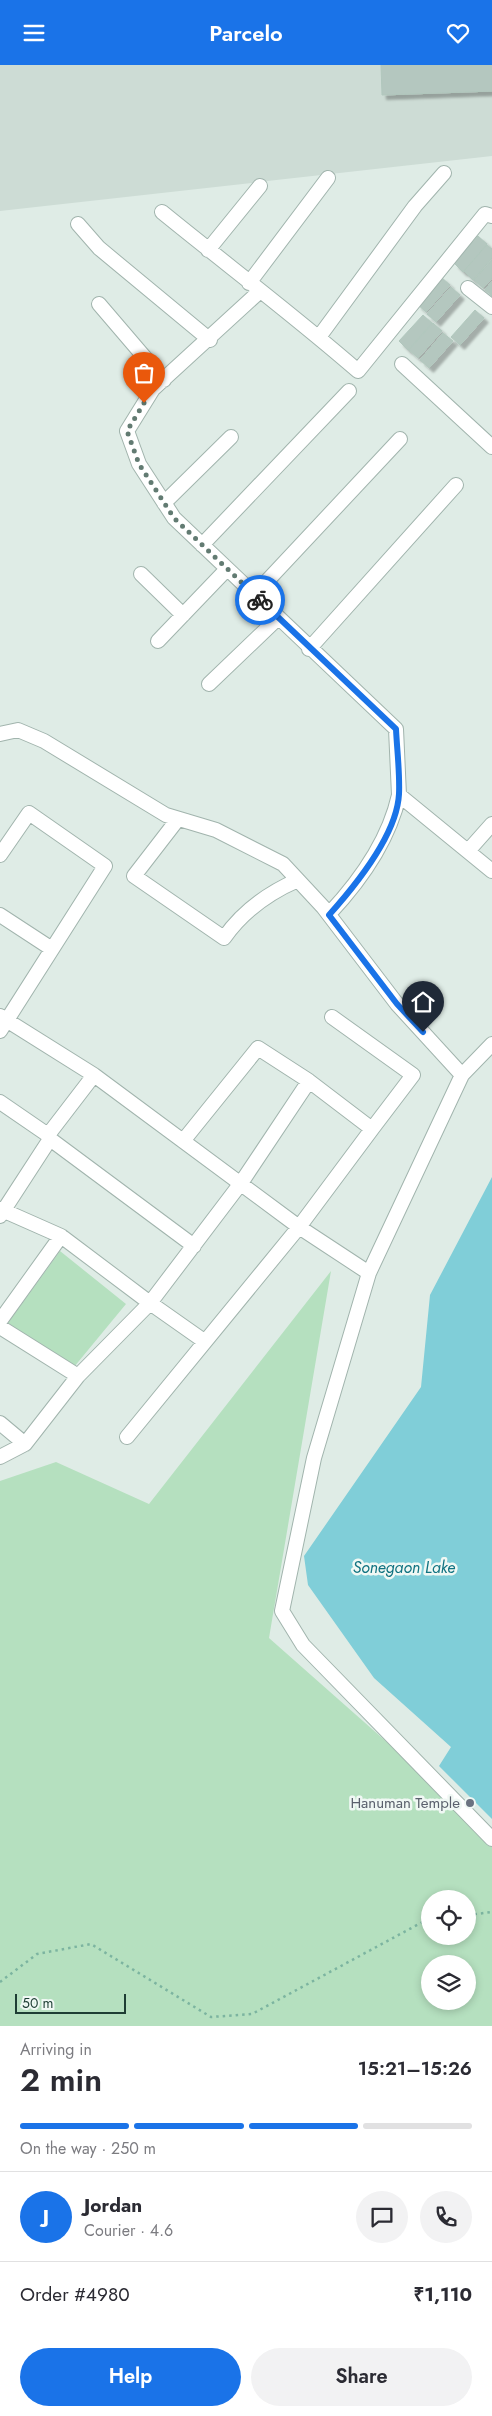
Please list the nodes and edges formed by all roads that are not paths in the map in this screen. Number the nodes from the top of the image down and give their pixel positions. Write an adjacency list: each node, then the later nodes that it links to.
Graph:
1 (444, 173): 12 (street)
2 (328, 178): 8 (street)
3 (260, 186): 7 (street)
4 (162, 212): 7 (street)
5 (492, 216): 12 (street)
6 (78, 224): 13 (street)
7 (208, 249): 8 (street)
8 (254, 288): 12 (street); 13 (street)
9 (468, 288): 11 (street)
10 (99, 304): 15 (street)
11 (492, 307)
12 (319, 337)
13 (210, 340): 15 (street)
14 (402, 364): 19 (street)
15 (164, 379): 21 (street)
16 (349, 391): 22 (street)
17 (231, 437): 21 (street)
18 (400, 439): 25 (street)
19 (492, 447)
20 (456, 485): 29 (street)
21 (164, 503): 22 (street)
22 (202, 545): 23 (street)
23 (227, 569): 25 (street); 26 (street)
24 (142, 574): 26 (street)
25 (254, 595): 27 (street)
26 (183, 615): 28 (street)
27 (278, 617): 29 (street); 30 (street)
28 (158, 641)
29 (309, 649): 32 (street)
30 (209, 684)
31 (0, 734): 33 (street)
32 (399, 795): 35 (street); 40 (street)
33 (178, 819): 38 (street); 38 (street)
34 (492, 823): 35 (street)
35 (468, 851): 37 (street)
36 (0, 855): 41 (street)
37 (492, 871)
38 (298, 880): 40 (street)
39 (0, 915): 41 (street)
40 (329, 915): 46 (street)
41 (52, 949): 43 (street)
42 (332, 1017): 49 (street)
43 (2, 1022): 45 (street)
44 (492, 1044): 46 (street)
45 (94, 1075): 50 (street); 51 (street)
46 (462, 1075): 57 (street)
47 (308, 1081): 49 (street); 51 (street); 52 (street)
48 (0, 1102): 50 (street)
49 (372, 1129): 54 (street)
50 (49, 1137): 53 (street); 56 (street)
51 (184, 1141): 52 (street)
52 (241, 1183): 54 (street); 56 (street)
53 (1, 1213): 55 (street)
54 (299, 1227): 57 (street); 61 (street)
55 (61, 1236): 58 (street); 59 (street)
56 (194, 1247): 58 (street)
57 (369, 1273): 67 (street)
58 (150, 1303): 61 (street); 62 (street)
59 (0, 1321)
60 (0, 1327): 62 (street)
61 (204, 1341): 64 (street)
62 (78, 1375): 65 (street)
63 (0, 1423): 65 (street)
64 (127, 1437)
65 (25, 1444): 66 (street)
66 (0, 1457)
67 (492, 1839)

